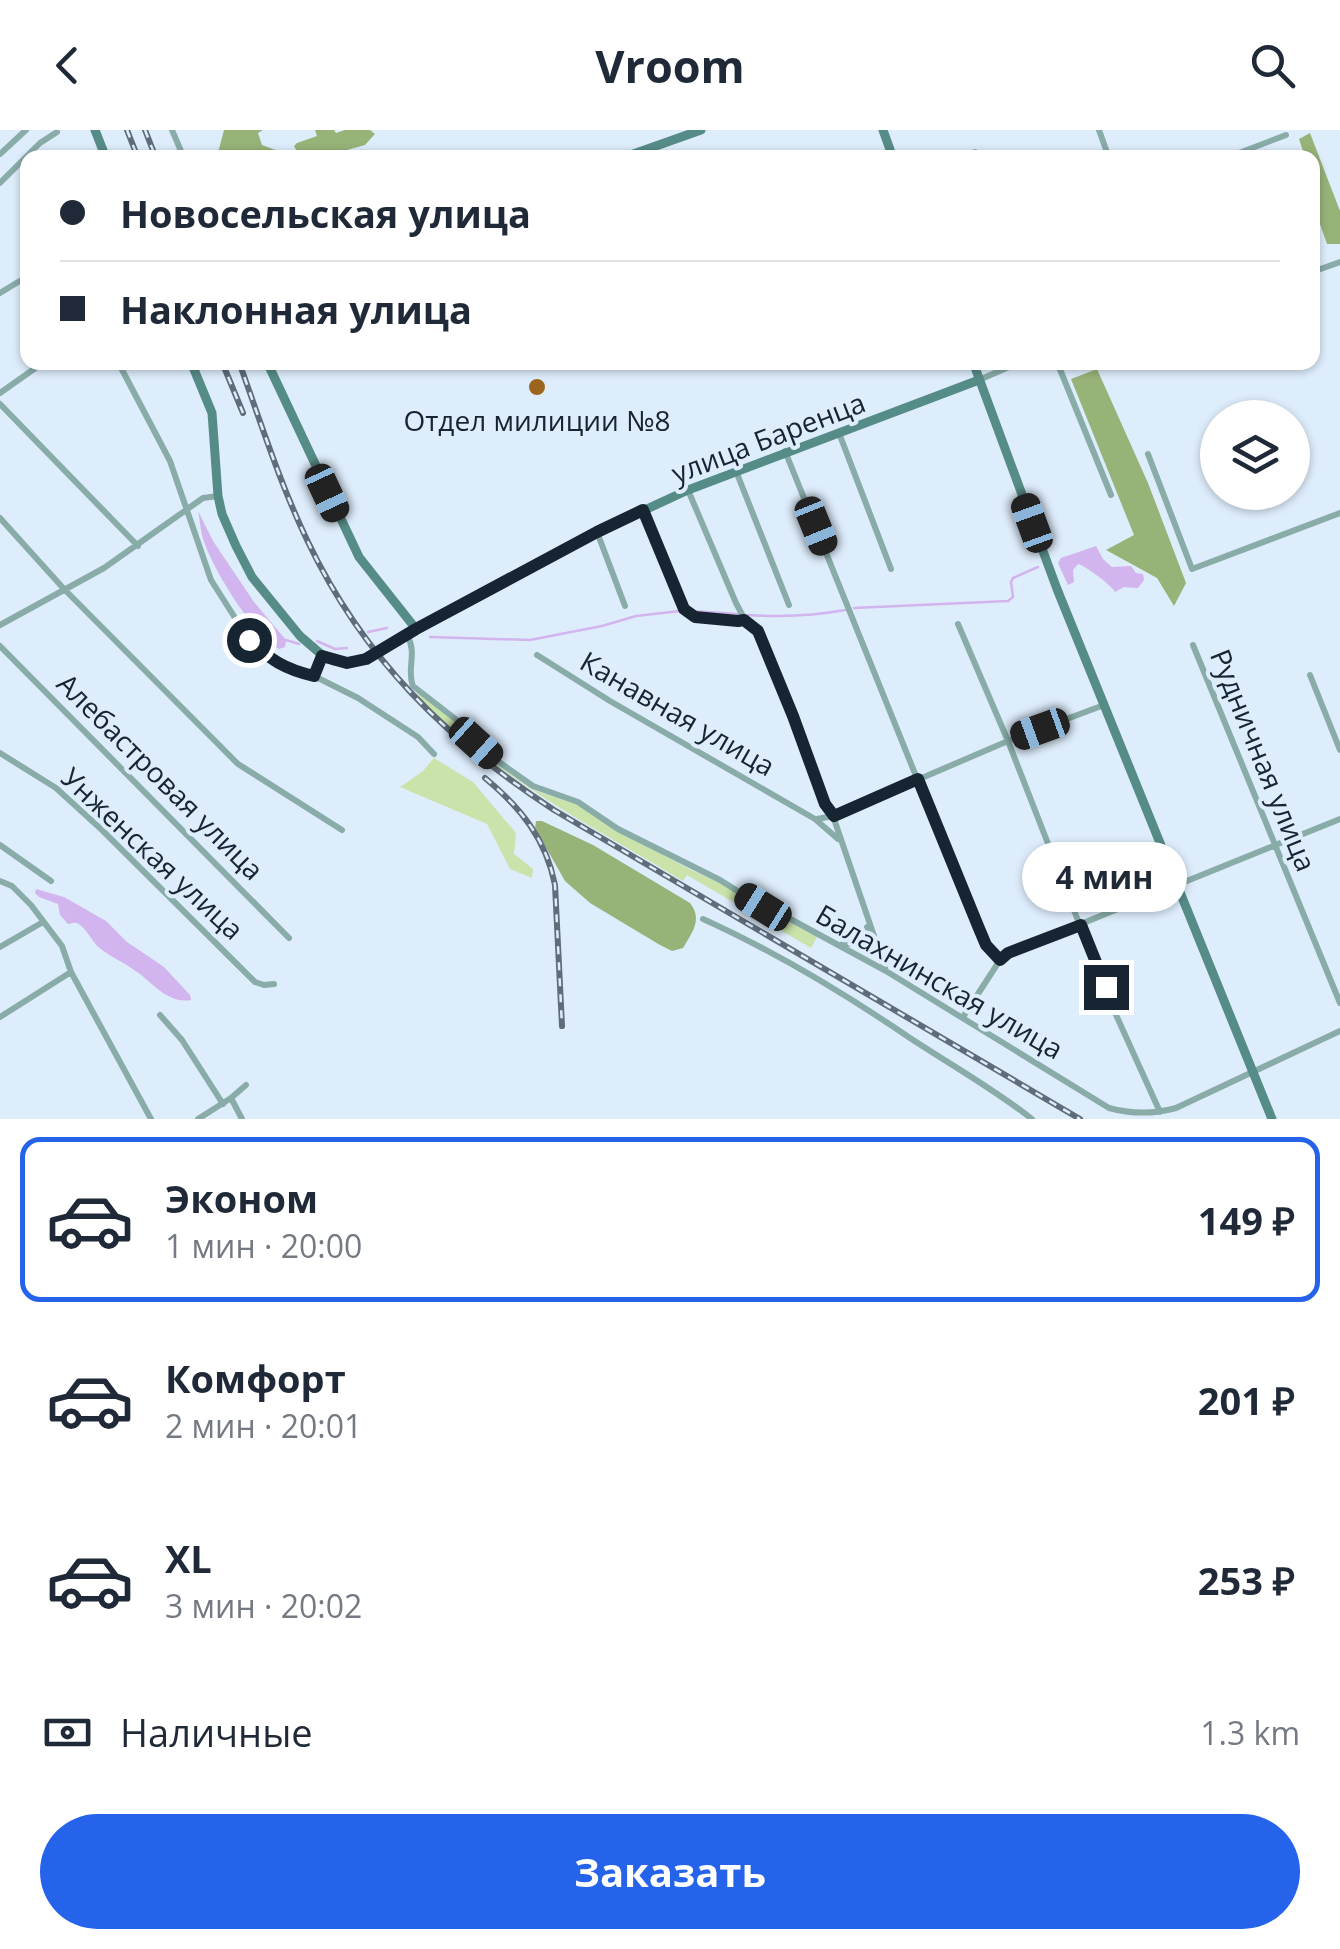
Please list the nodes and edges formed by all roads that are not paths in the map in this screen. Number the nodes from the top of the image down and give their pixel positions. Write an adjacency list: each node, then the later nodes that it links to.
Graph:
1 (26, 130): 8 (street)
2 (701, 130): 6 (street)
3 (57, 132): 5 (street)
4 (1286, 135): 7 (street)
5 (33, 150)
6 (645, 150)
7 (1247, 150)
8 (0, 154)
9 (20, 163): 10 (street)
10 (0, 183)
11 (33, 370): 19 (street)
12 (122, 370): 28 (street)
13 (194, 370): 27 (street)
14 (271, 370): 41 (street)
15 (976, 370): 18 (street)
16 (1002, 370): 18 (street)
17 (1060, 370): 26 (street)
18 (980, 380): 21 (street, улица Баренца); 48 (street)
19 (0, 393)
20 (0, 404): 33 (street)
21 (839, 432): 22 (street, улица Баренца); 34 (street)
22 (785, 452): 24 (street, улица Баренца); 53 (street)
23 (1148, 454): 30 (street)
24 (736, 470): 25 (street, улица Баренца); 36 (street)
25 (688, 490): 29 (street, улица Баренца); 38 (street)
26 (1111, 495)
27 (218, 496): 28 (street); 45 (street)
28 (186, 510): 33 (street); 47 (street)
29 (643, 510): 32 (street, улица Баренца); 38 (street)
30 (1340, 513)
31 (0, 518): 35 (street)
32 (597, 532): 37 (street); 41 (street, улица Баренца)
33 (138, 546): 35 (street)
34 (891, 569)
35 (64, 589): 40 (street); 57 (street)
36 (790, 605)
37 (625, 606)
38 (744, 620): 54 (street)
39 (958, 624): 49 (street)
40 (0, 626)
41 (412, 632): 45 (street, улица Баренца); 70 (street, Балахнинская улица)
42 (0, 646): 68 (street, Алебастровая улица)
43 (1193, 646): 60 (street, Рудничная улица)
44 (537, 655): 55 (street, Канавная улица)
45 (322, 656): 47 (street)
46 (1310, 675): 50 (street)
47 (314, 676): 52 (street)
48 (1104, 705): 49 (street); 63 (street)
49 (1008, 740): 53 (street); 67 (street)
50 (1340, 750)
51 (0, 753): 74 (street, Унженская улица)
52 (434, 754)
53 (918, 779): 54 (street); 71 (street)
54 (834, 816): 55 (street); 59 (street)
55 (815, 818): 59 (street, Канавная улица)
56 (1340, 820): 60 (street)
57 (342, 830)
58 (0, 845): 62 (street)
59 (843, 845): 65 (street)
60 (1274, 847): 63 (street); 75 (street, Рудничная улица)
61 (0, 881): 66 (street)
62 (52, 881)
63 (1177, 885): 67 (street); 80 (street)
64 (703, 919): 88 (street)
65 (868, 920): 70 (street); 72 (street)
66 (43, 922): 69 (street); 73 (street)
67 (1081, 925): 71 (street); 84 (street)
68 (289, 938)
69 (0, 946)
70 (839, 946): 72 (street, Балахнинская улица)
71 (1000, 960): 78 (street)
72 (886, 971): 78 (street, Балахнинская улица)
73 (70, 972): 77 (street); 85 (street)
74 (274, 984)
75 (1340, 1003)
76 (160, 1015): 83 (street)
77 (0, 1016)
78 (963, 1018): 84 (street, Балахнинская улица)
79 (1340, 1031): 80 (street, Балахнинская улица)
80 (1252, 1071): 84 (street, Балахнинская улица); 89 (street)
81 (246, 1085): 82 (street)
82 (231, 1098): 83 (street); 87 (street)
83 (223, 1104): 86 (street)
84 (1160, 1112)
85 (152, 1119)
86 (198, 1119)
87 (242, 1119)
88 (1032, 1119)
89 (1272, 1119)

